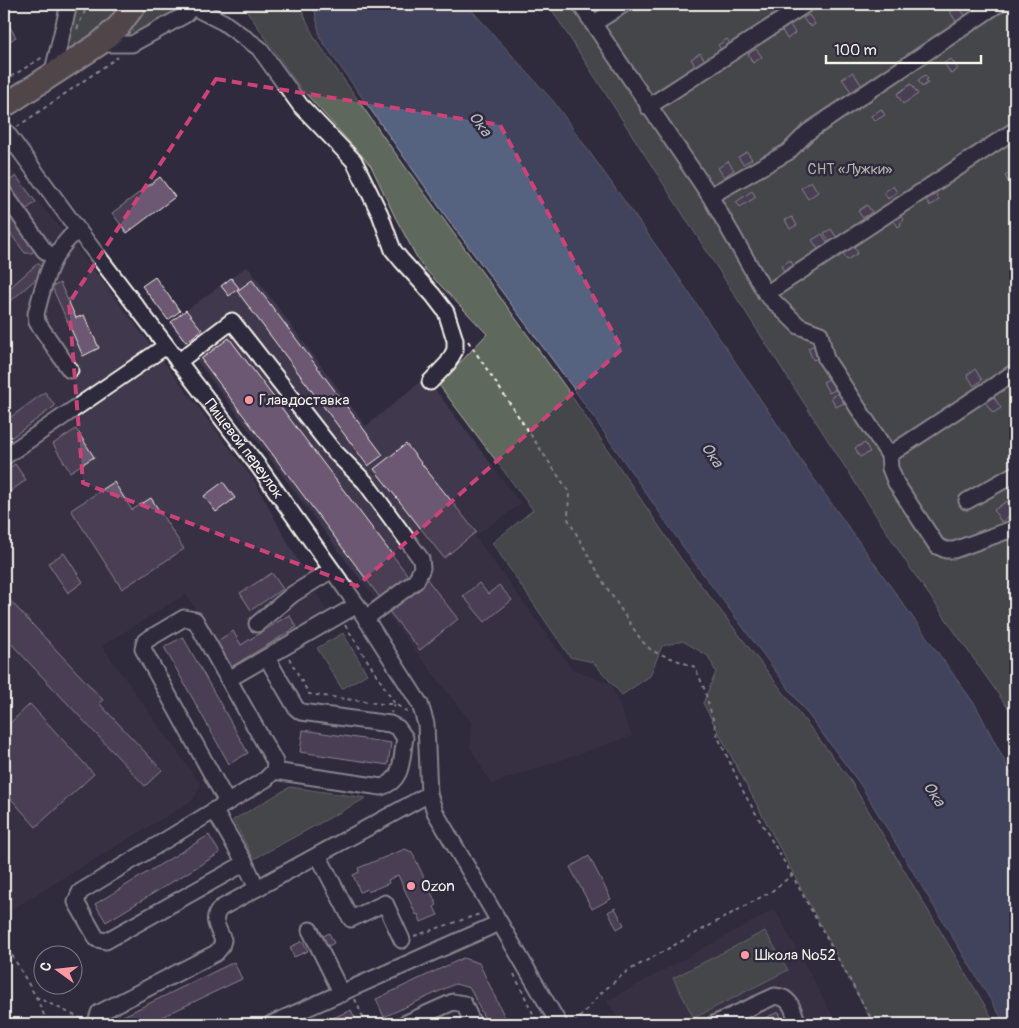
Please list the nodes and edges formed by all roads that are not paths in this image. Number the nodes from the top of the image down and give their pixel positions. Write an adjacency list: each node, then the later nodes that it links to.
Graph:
1 (69, 4): 10 (street)
2 (135, 4): 9 (highway)
3 (580, 4): 8 (street)
4 (624, 4): 8 (street)
5 (806, 4): 12 (street)
6 (998, 4): 16 (street)
7 (194, 5): 9 (street); 24 (street)
8 (593, 24): 12 (street)
9 (99, 44): 10 (highway)
10 (52, 75): 11 (highway)
11 (4, 106)
12 (648, 107): 16 (street)
13 (10, 128): 17 (street, Пищевой переулок)
14 (1015, 130): 19 (street)
15 (4, 194): 18 (street)
16 (710, 196): 19 (street)
17 (78, 230): 18 (street); 20 (street, Пищевой переулок)
18 (54, 258): 22 (street)
19 (766, 294): 25 (street)
20 (166, 346): 21 (street, Пищевой переулок); 26 (street)
21 (178, 362): 30 (street, Пищевой переулок); 32 (street)
22 (70, 370)
23 (1015, 372): 25 (street)
24 (430, 382)
25 (889, 455): 29 (street)
26 (4, 457)
27 (1015, 474): 28 (street)
28 (967, 501)
29 (1015, 528)
30 (332, 570): 31 (street, Пищевой переулок); 33 (street)
31 (357, 605): 32 (street, Пищевой переулок); 34 (street)
32 (366, 618): 37 (street, Пищевой переулок)
33 (257, 624)
34 (266, 658): 35 (street); 36 (street)
35 (229, 679): 36 (street); 38 (street)
36 (274, 771): 38 (street)
37 (429, 794): 40 (street); 43 (street, Пищевой переулок)
38 (227, 802): 39 (street)
39 (214, 810): 41 (street); 41 (street)
40 (318, 855): 42 (street); 45 (street)
41 (244, 863): 42 (street)
42 (257, 888): 47 (street)
43 (499, 923): 46 (street); 51 (street, Пищевой переулок)
44 (310, 930): 46 (street)
45 (402, 940)
46 (346, 992): 48 (street)
47 (97, 1023)
48 (271, 1024)
49 (404, 1024): 50 (street)
50 (473, 1024)
51 (558, 1024)
52 (714, 1024): 53 (street)
53 (798, 1024)

